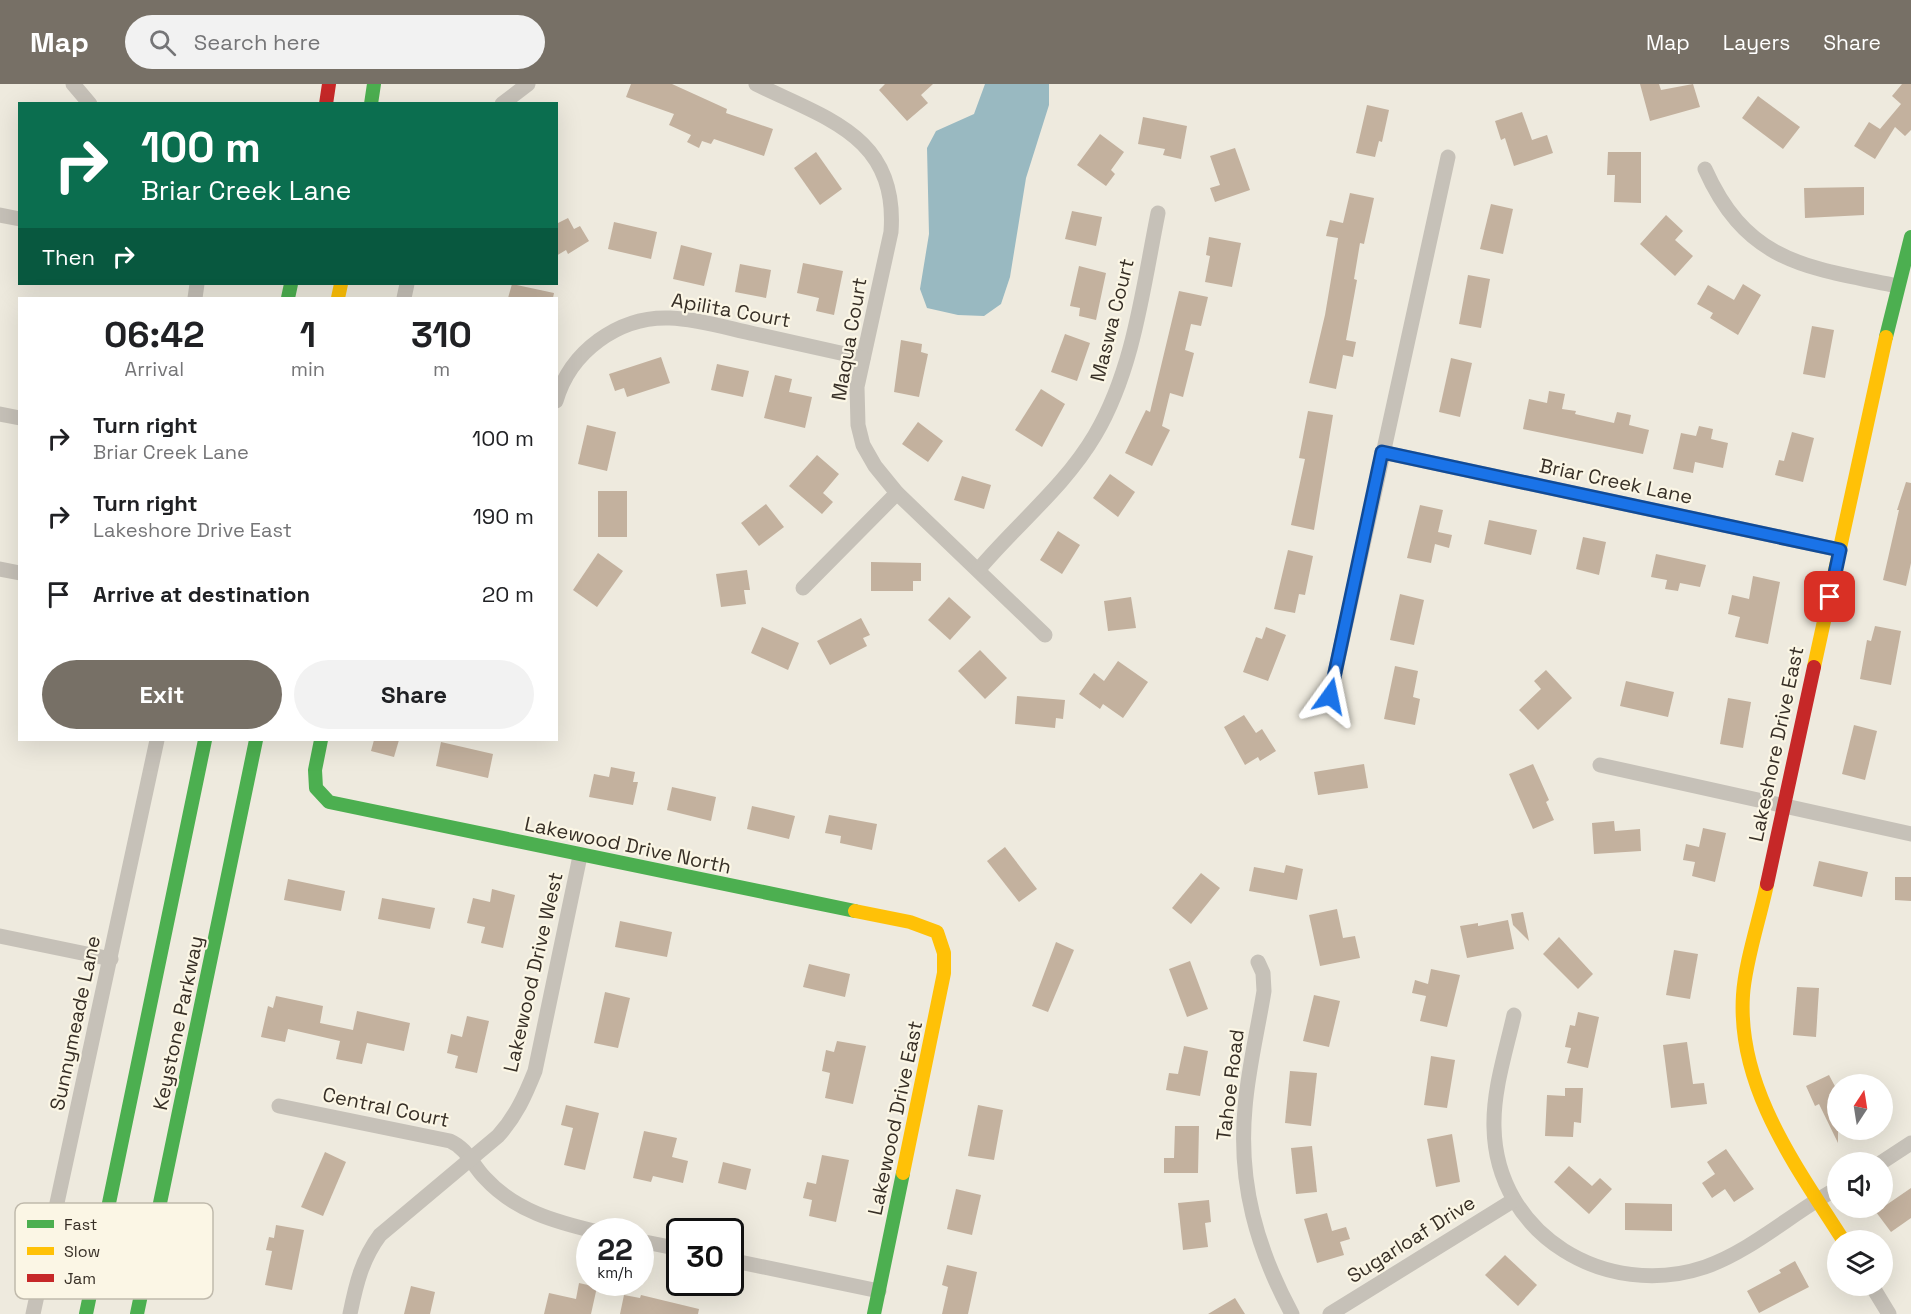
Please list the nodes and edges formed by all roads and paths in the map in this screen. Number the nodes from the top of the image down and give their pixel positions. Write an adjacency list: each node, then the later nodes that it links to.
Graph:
1 (73, 84): 6 (street)
2 (329, 84): 7 (main road)
3 (374, 84): 8 (main road)
4 (528, 84): 9 (street)
5 (756, 84): 17 (street, Maqua Court)
6 (88, 102)
7 (326, 102)
8 (371, 102)
9 (505, 102)
10 (1448, 157): 21 (street)
11 (1705, 169): 16 (street)
12 (1158, 213): 24 (street, Maswa Court)
13 (0, 215): 14 (street)
14 (18, 219)
15 (1911, 237): 16 (main road, Lakeshore Drive East)
16 (1897, 286): 23 (main road, Lakeshore Drive East)
17 (863, 358): 18 (street, Apilita Court); 22 (street, Maqua Court)
18 (558, 396)
19 (0, 414): 20 (street)
20 (18, 418)
21 (1382, 452): 23 (street, Briar Creek Lane); 29 (street)
22 (897, 493): 24 (street, Maqua Court); 27 (street)
23 (1840, 550): 35 (main road, Lakeshore Drive East)
24 (979, 568): 28 (street, Maqua Court)
25 (0, 569): 26 (street)
26 (18, 573)
27 (803, 588)
28 (1046, 635)
29 (1330, 696)
30 (157, 741): 40 (street, Sunnymeade Lane)
31 (205, 741): 51 (main road, Keystone Parkway)
32 (256, 741): 52 (main road, Keystone Parkway)
33 (321, 741): 37 (main road, Lakewood Drive North)
34 (1600, 765): 35 (street)
35 (1784, 807): 36 (street); 48 (main road, Lakeshore Drive East)
36 (1911, 834)
37 (580, 856): 38 (main road, Lakewood Drive North); 46 (street, Lakewood Drive West)
38 (937, 932): 56 (main road, Lakewood Drive East)
39 (0, 936): 40 (street)
40 (111, 959): 50 (street, Sunnymeade Lane)
41 (1258, 962): 68 (street, Tahoe Road)
42 (1514, 1015): 49 (street)
43 (279, 1106): 46 (street, Central Court)
44 (1911, 1143): 45 (street)
45 (1893, 1155)
46 (471, 1160): 53 (street, Central Court); 66 (street, Lakewood Drive West)
47 (1827, 1194): 48 (street)
48 (1817, 1199): 49 (street); 54 (main road, Lakeshore Drive East)
49 (1514, 1200): 69 (street, Sugarloaf Drive)
50 (57, 1203)
51 (110, 1203)
52 (160, 1203)
53 (576, 1226)
54 (1837, 1230)
55 (744, 1263): 56 (street)
56 (879, 1292): 67 (main road, Lakewood Drive East)
57 (1878, 1296): 70 (street)
58 (36, 1299): 62 (street, Sunnymeade Lane)
59 (82, 1299): 63 (main road)
60 (89, 1299): 64 (main road, Keystone Parkway)
61 (140, 1299): 65 (main road, Keystone Parkway)
62 (33, 1314)
63 (77, 1314)
64 (86, 1314)
65 (137, 1314)
66 (350, 1314)
67 (874, 1314)
68 (1292, 1314)
69 (1330, 1314)
70 (1889, 1314)

